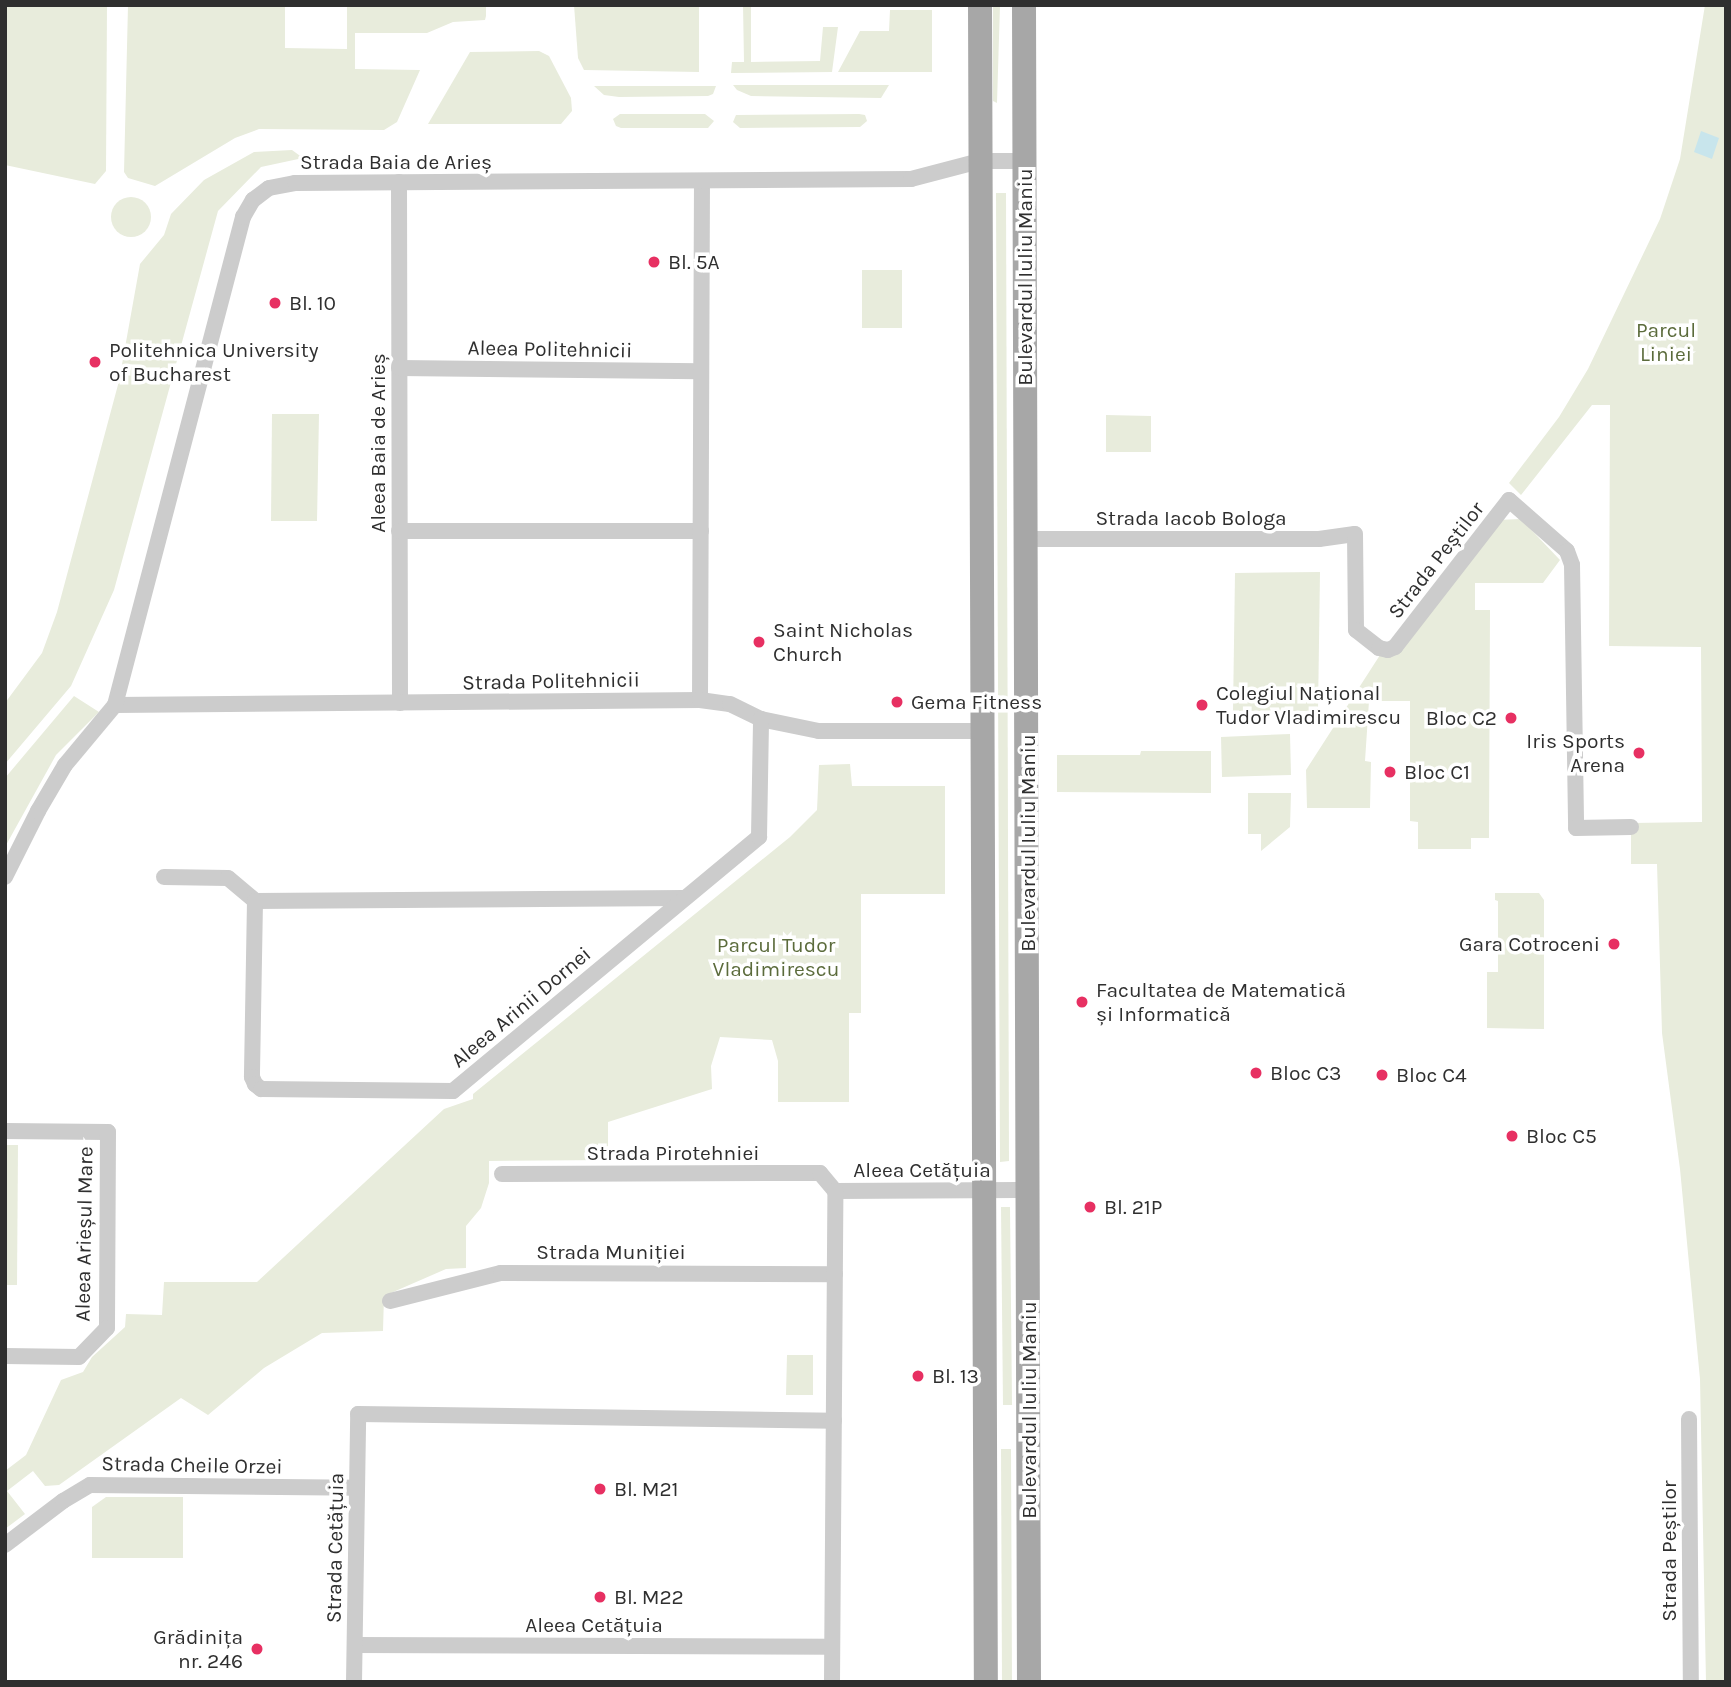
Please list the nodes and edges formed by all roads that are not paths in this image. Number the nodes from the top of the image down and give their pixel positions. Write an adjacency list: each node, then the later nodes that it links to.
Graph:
1 (980, 5): 3 (main road, Bulevardul Iuliu Maniu)
2 (1024, 5): 4 (main road, Bulevardul Iuliu Maniu)
3 (981, 161): 4 (street, Strada Baia de Arieș); 5 (street, Strada Baia de Arieș); 17 (main road, Bulevardul Iuliu Maniu)
4 (1024, 161): 12 (main road, Bulevardul Iuliu Maniu)
5 (702, 181): 6 (street, Strada Baia de Arieș); 8 (street)
6 (399, 182): 7 (street, Aleea Baia de Arieș); 15 (street, Strada Baia de Arieș)
7 (399, 368): 8 (street, Aleea Politehnicii); 9 (street, Aleea Baia de Arieș)
8 (701, 371): 10 (street)
9 (400, 531): 10 (street); 14 (street, Aleea Baia de Arieș)
10 (701, 531): 13 (street)
11 (1355, 534): 12 (street, Strada Iacob Bologa); 18 (street, Strada Peștilor)
12 (1027, 538): 26 (main road, Bulevardul Iuliu Maniu)
13 (700, 700): 14 (street, Strada Politehnicii); 16 (street, Strada Politehnicii)
14 (400, 703): 15 (street, Strada Politehnicii)
15 (115, 705): 19 (street)
16 (761, 719): 17 (street, Strada Politehnicii); 21 (street, Aleea Arinii Dornei)
17 (982, 731): 25 (main road, Bulevardul Iuliu Maniu)
18 (1631, 827)
19 (5, 877)
20 (164, 877): 22 (street)
21 (684, 898): 22 (street); 22 (street, Aleea Arinii Dornei)
22 (255, 901)
23 (5, 1131): 30 (street, Aleea Arieșul Mare)
24 (502, 1174): 27 (street, Strada Pirotehniei)
25 (985, 1190): 26 (street, Aleea Cetățuia); 27 (street, Aleea Cetățuia); 39 (main road, Bulevardul Iuliu Maniu)
26 (1028, 1190): 40 (main road, Bulevardul Iuliu Maniu)
27 (835, 1191): 28 (street, Aleea Cetățuia)
28 (835, 1274): 29 (street, Strada Muniției); 32 (street, Aleea Cetățuia)
29 (390, 1301)
30 (5, 1356)
31 (1689, 1419): 41 (street, Strada Peștilor)
32 (834, 1421): 33 (street, Strada Cetățuia); 36 (street, Aleea Cetățuia)
33 (356, 1488): 34 (street, Strada Cheile Orzei); 35 (street, Strada Cetățuia)
34 (5, 1545)
35 (355, 1645): 36 (street, Aleea Cetățuia); 37 (street, Strada Cetățuia)
36 (832, 1647): 38 (street, Aleea Cetățuia)
37 (354, 1682)
38 (832, 1682)
39 (986, 1682)
40 (1029, 1682)
41 (1691, 1682)

